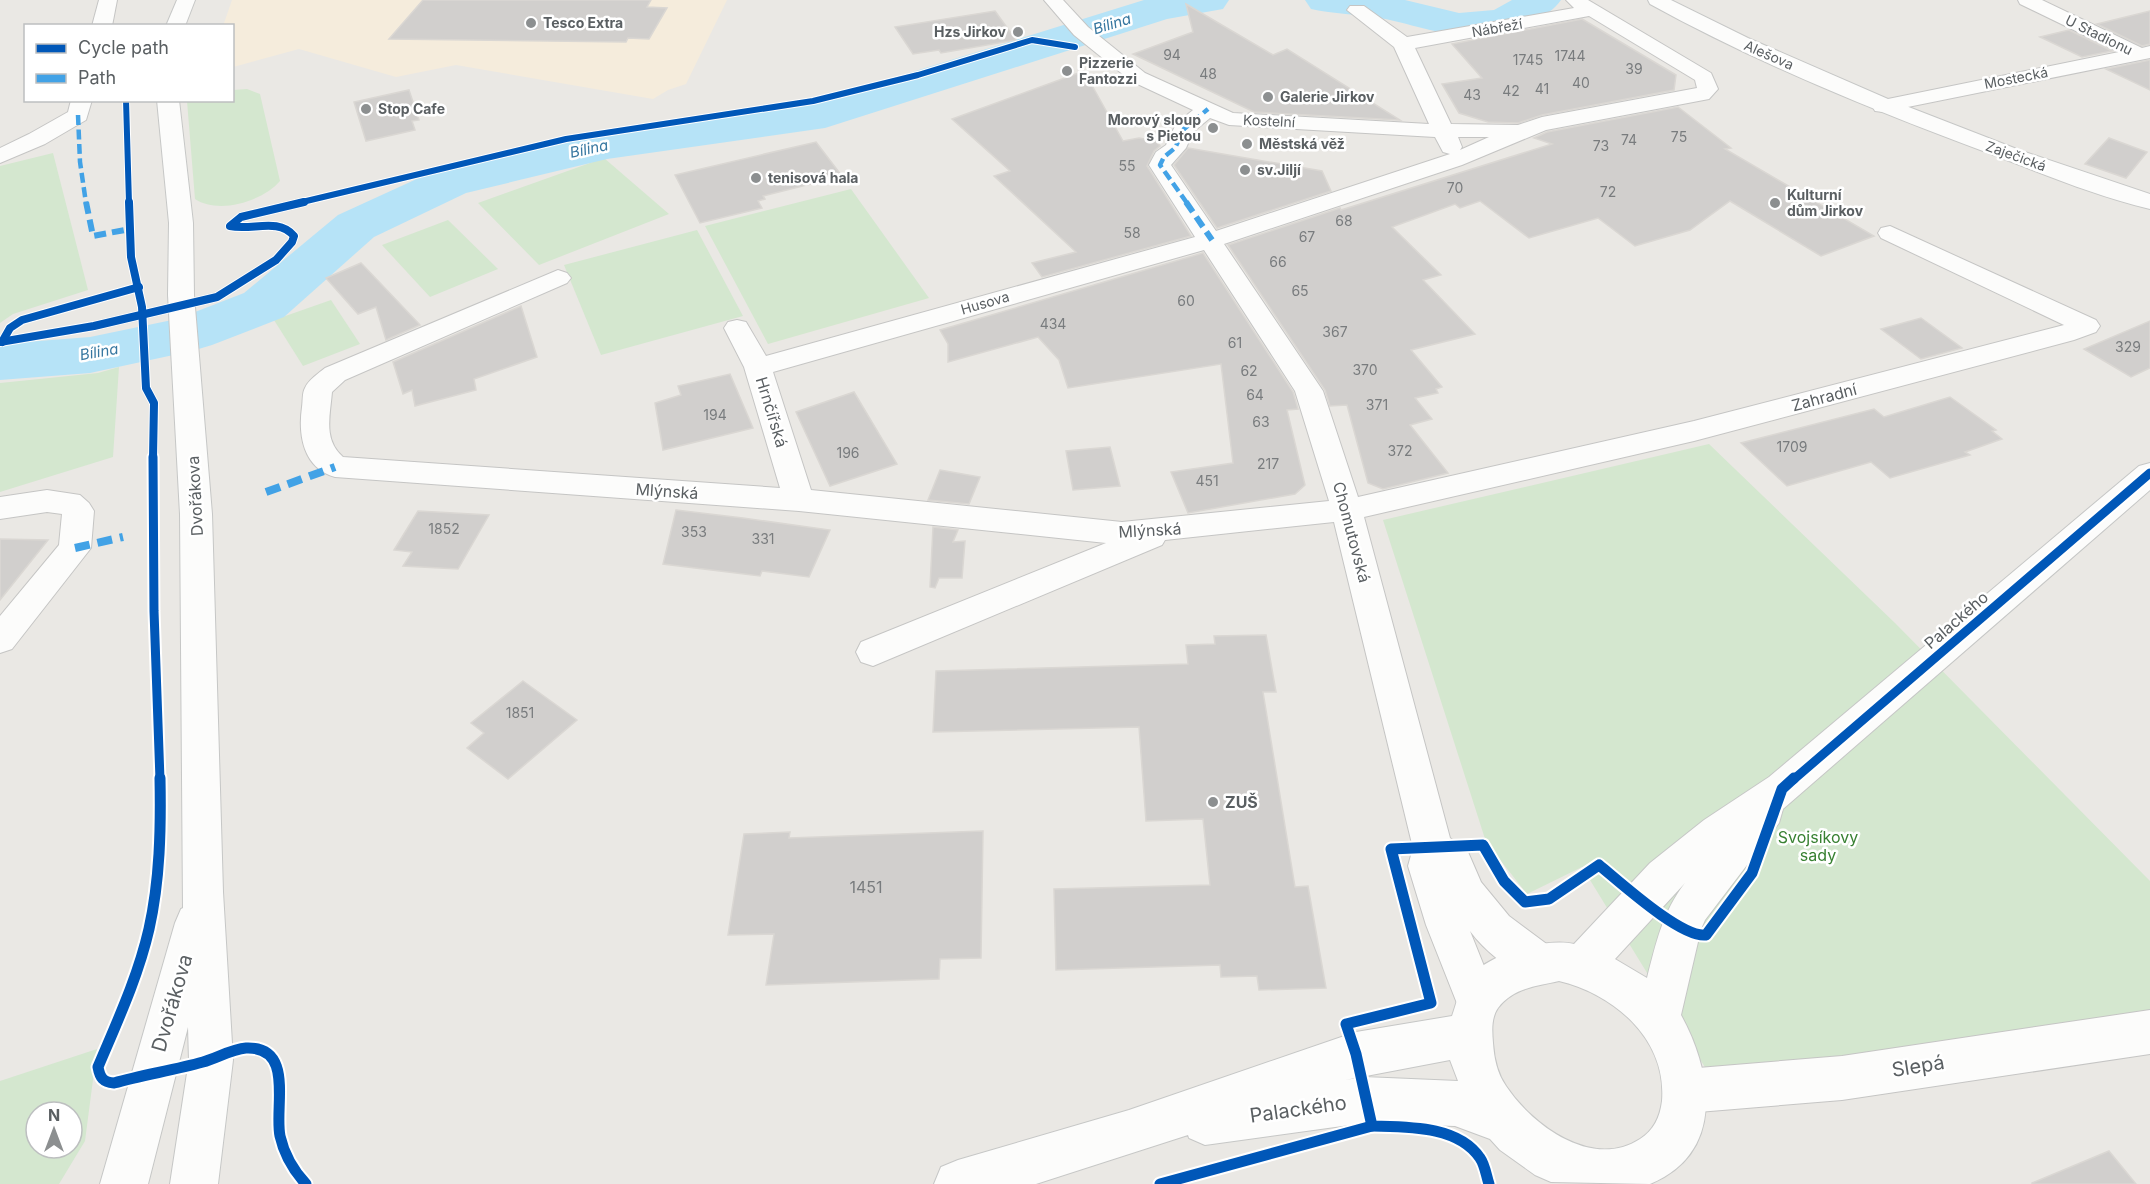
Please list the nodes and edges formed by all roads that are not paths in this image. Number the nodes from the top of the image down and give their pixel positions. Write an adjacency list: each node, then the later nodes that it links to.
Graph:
1 (108, 0): 8 (street)
2 (186, 0): 9 (street)
3 (1053, 0): 15 (street, Kostelní)
4 (1657, 0): 13 (street, Alešova)
5 (2027, 0): 11 (street, U Stadionu)
6 (1583, 5): 10 (street, Nábřeží); 16 (street, Kostelní)
7 (1357, 10): 10 (street)
8 (102, 24)
9 (177, 24)
10 (1402, 44): 17 (street)
11 (2144, 53): 13 (street, Mostecká)
12 (168, 102): 35 (street, Dvořákova)
13 (1883, 106): 20 (street, Zaječická)
14 (80, 108): 18 (street)
15 (1208, 109): 17 (street, Kostelní); 22 (street, Chomutovská)
16 (1524, 130): 17 (street, Kostelní); 19 (street, Kostelní)
17 (1442, 131): 19 (street)
18 (0, 156)
19 (1454, 160): 22 (street, Kostelní)
20 (2150, 202)
21 (1890, 233): 29 (street, Zahradní)
22 (1212, 240): 25 (street, Husova); 29 (street, Chomutovská)
23 (558, 278): 27 (street, Mlýnská)
24 (737, 328): 25 (street, Hrnčířská)
25 (758, 367): 27 (street, Hrnčířská)
26 (2150, 473): 33 (street, Palackého)
27 (799, 500): 30 (street, Mlýnská)
28 (0, 508): 31 (street)
29 (1347, 510): 30 (street, Mlýnská); 34 (street, Chomutovská)
30 (1169, 530): 32 (street)
31 (0, 640)
32 (873, 652)
33 (1782, 789): 37 (street, Palackého); 39 (street, Palackého)
34 (1433, 848): 36 (street); 38 (street, Chomutovská)
35 (203, 892): 46 (street, Dvořákova); 47 (street, Dvořákova)
36 (1537, 962): 37 (street, Chomutovská); 38 (street, Chomutovská)
37 (1582, 966): 39 (street, Chomutovská)
38 (1473, 1018): 42 (street, Chomutovská); 43 (street, Palackého)
39 (1658, 1019): 41 (street, Chomutovská)
40 (2150, 1032): 41 (street, Slepá)
41 (1686, 1091): 45 (street, Chomutovská)
42 (1502, 1120): 43 (street, Palackého); 44 (street, Chomutovská)
43 (1129, 1133): 48 (street, Palackého)
44 (1552, 1171): 45 (street, Chomutovská)
45 (1637, 1176)
46 (124, 1184)
47 (194, 1184)
48 (958, 1184)

